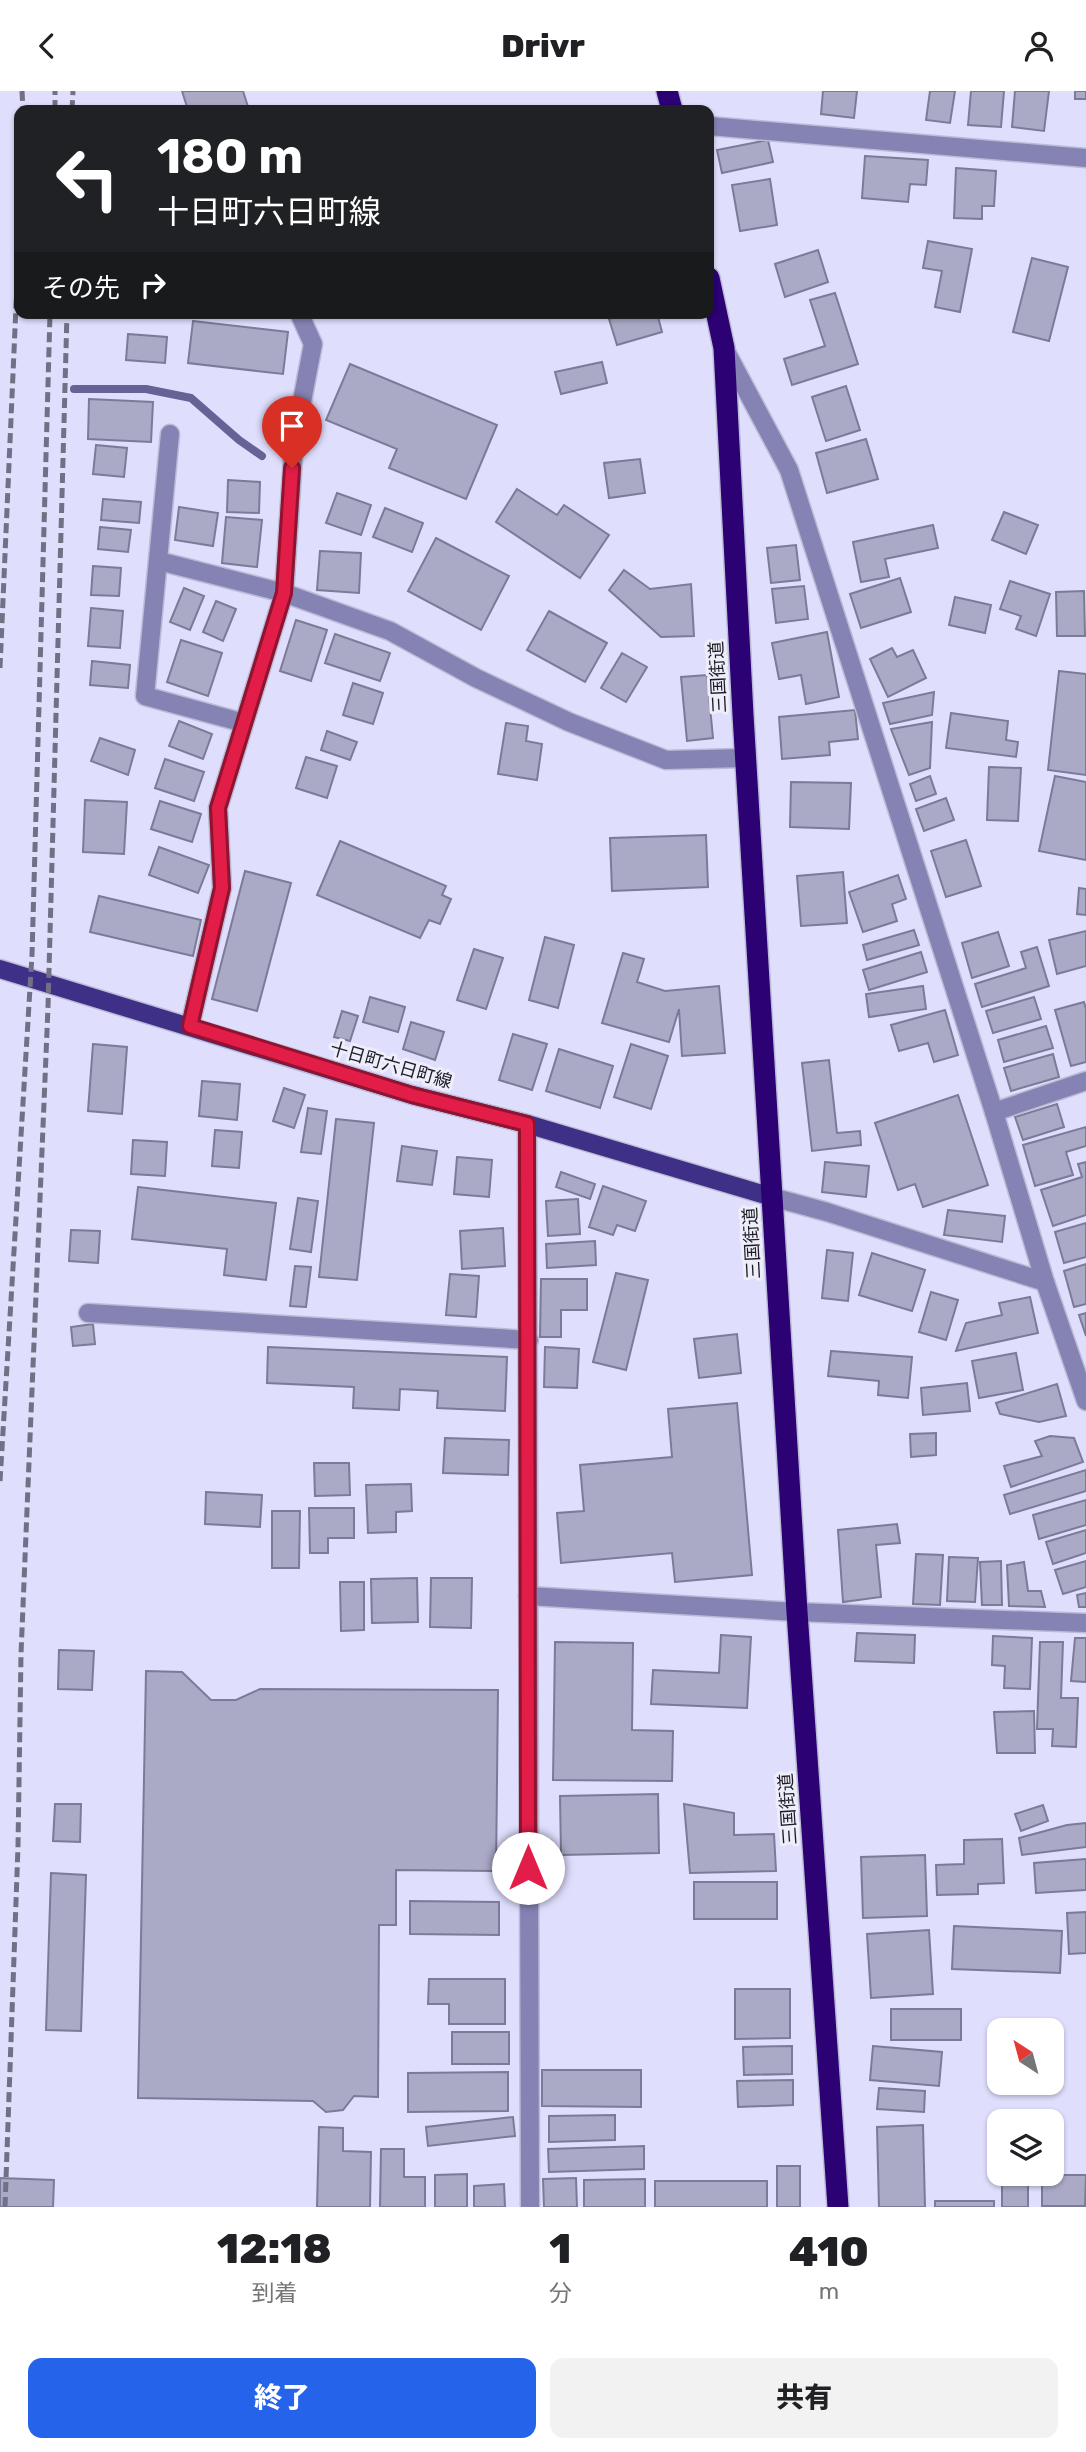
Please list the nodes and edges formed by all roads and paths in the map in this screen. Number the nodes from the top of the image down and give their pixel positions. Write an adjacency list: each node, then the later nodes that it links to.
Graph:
1 (714, 126): 2 (street)
2 (1086, 158)
3 (714, 301): 5 (highway, 三国街道)
4 (302, 319): 8 (street)
5 (724, 348): 10 (highway, 三国街道); 14 (street)
6 (170, 434): 7 (street)
7 (159, 561): 8 (street); 9 (street)
8 (284, 593): 9 (street); 10 (street)
9 (244, 723): 12 (street)
10 (745, 758): 16 (highway, 三国街道)
11 (0, 969): 12 (main road, 十日町六日町線)
12 (190, 1026): 15 (main road, 十日町六日町線)
13 (1086, 1081): 14 (street)
14 (994, 1111): 17 (street)
15 (527, 1124): 16 (main road, 十日町六日町線); 19 (street)
16 (772, 1196): 17 (street); 22 (highway, 三国街道)
17 (1045, 1282): 20 (street)
18 (88, 1313): 19 (street)
19 (529, 1340): 21 (street)
20 (1086, 1401)
21 (528, 1596): 22 (street); 24 (street)
22 (797, 1612): 23 (street); 25 (highway, 三国街道)
23 (1086, 1623)
24 (530, 2207)
25 (838, 2207)

